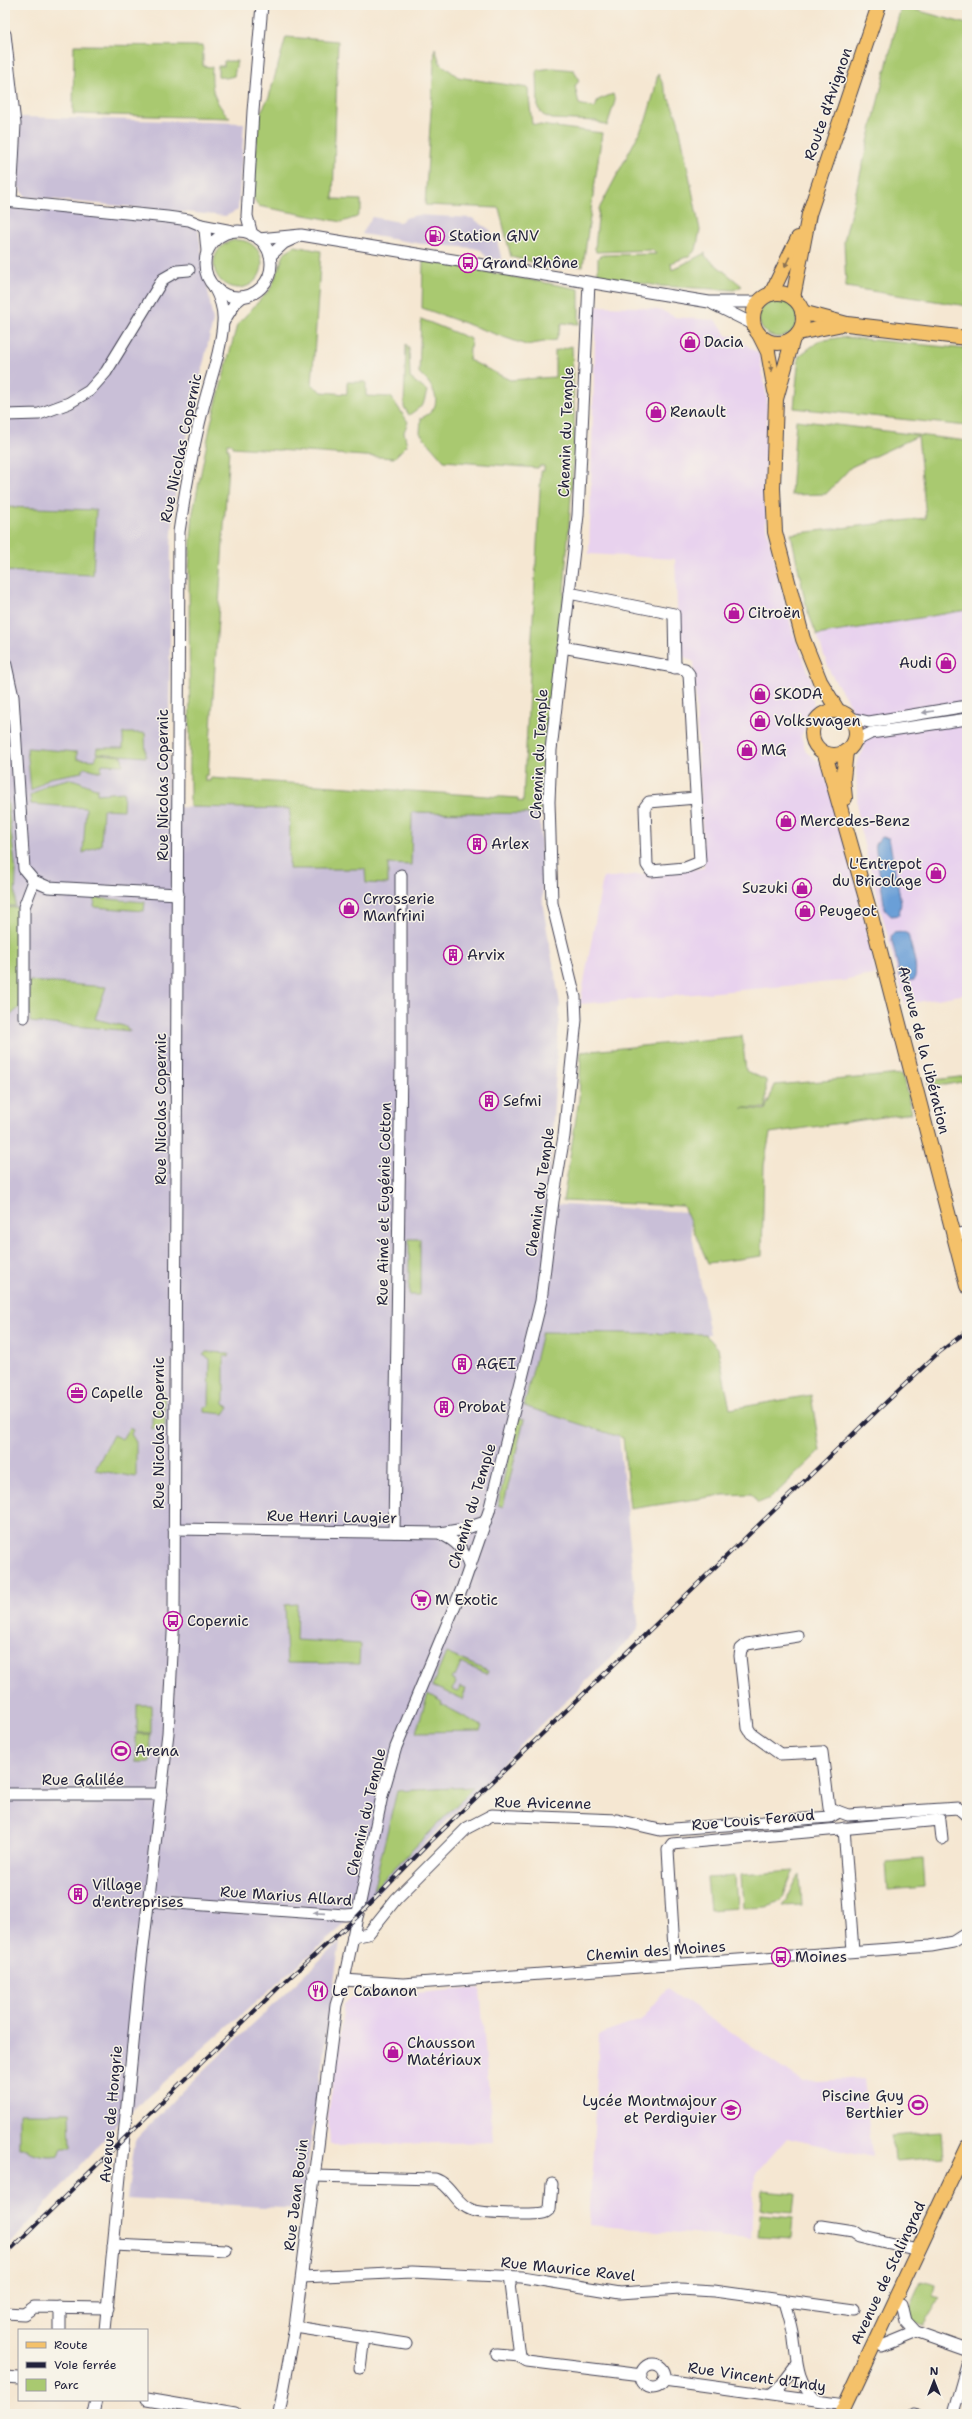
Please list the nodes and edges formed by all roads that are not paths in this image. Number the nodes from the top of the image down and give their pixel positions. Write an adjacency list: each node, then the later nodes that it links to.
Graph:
1 (262, 5): 7 (street)
2 (880, 5): 6 (main road, Route d'Avignon)
3 (5, 34): 4 (street)
4 (10, 112): 5 (street)
5 (8, 201): 8 (street)
6 (809, 214): 17 (main road, one-way to 17); 19 (main road)
7 (248, 216): 9 (street); 11 (street)
8 (201, 225): 9 (street); 12 (street)
9 (236, 231): 11 (street); 12 (street)
10 (301, 235): 11 (street); 13 (street); 15 (street)
11 (256, 237): 13 (street)
12 (206, 254): 14 (street); 16 (street)
13 (270, 256): 18 (street)
14 (189, 270): 16 (street); 29 (street)
15 (589, 283): 20 (street); 30 (street, Chemin du Temple)
16 (212, 284): 18 (street); 23 (street)
17 (771, 294): 19 (main road); 21 (main road)
18 (242, 297): 23 (street)
19 (793, 298): 22 (main road)
20 (708, 302): 21 (street); 25 (street)
21 (758, 302): 25 (main road)
22 (802, 312): 24 (main road); 26 (main road)
23 (224, 321): 46 (street, Rue Nicolas Copernic)
24 (847, 324): 26 (main road); 27 (main road)
25 (756, 329): 26 (main road); 28 (main road, one-way to 28)
26 (795, 336): 28 (main road)
27 (967, 338)
28 (776, 399): 33 (main road)
29 (5, 415)
30 (569, 593): 31 (street, Chemin du Temple); 34 (street)
31 (562, 647): 34 (street); 50 (street, Chemin du Temple)
32 (5, 661): 45 (street)
33 (812, 663): 36 (main road); 37 (main road)
34 (676, 668): 42 (street)
35 (967, 706): 38 (street, one-way to 38)
36 (838, 711): 37 (main road); 38 (main road)
37 (819, 716): 41 (main road)
38 (851, 718): 40 (main road)
39 (967, 719): 40 (street)
40 (851, 746): 41 (main road); 43 (main road, Avenue de la Libération)
41 (825, 754): 43 (main road, Avenue de la Libération)
42 (696, 798): 42 (street)
43 (846, 822): 48 (main road, Avenue de la Libération)
44 (401, 875): 52 (street, Rue Aimé et Eugénie Cotton)
45 (34, 881): 46 (street); 47 (street)
46 (178, 894): 51 (street, Rue Nicolas Copernic)
47 (24, 1017)
48 (960, 1234): 49 (main road, Avenue de la Libération)
49 (967, 1286)
50 (485, 1522): 53 (street); 54 (street, Chemin du Temple)
51 (174, 1528): 52 (street, Rue Henri Laugier); 57 (street, Rue Nicolas Copernic)
52 (394, 1532): 53 (street, Rue Henri Laugier)
53 (439, 1533): 54 (street, Rue Henri Laugier)
54 (470, 1568): 63 (street, Chemin du Temple)
55 (798, 1636): 58 (street)
56 (5, 1794): 57 (street, Rue Galilée)
57 (162, 1794): 62 (street, Rue Nicolas Copernic)
58 (839, 1812): 59 (street); 65 (street, Rue Avicenne)
59 (967, 1816)
60 (844, 1828): 61 (street, Rue Louis Feraud); 66 (street); 67 (street, Rue Louis Feraud)
61 (942, 1839)
62 (148, 1901): 63 (street, Rue Marius Allard, one-way to 62); 75 (street, Avenue de Hongrie)
63 (358, 1914): 65 (street, Rue Marius Allard)
64 (967, 1933): 66 (street, Chemin des Moines)
65 (353, 1937): 68 (street, Rue Marius Allard)
66 (853, 1951): 67 (street, Chemin des Moines)
67 (675, 1965): 68 (street, Chemin des Moines)
68 (344, 1980): 72 (street, Rue Jean Bouin)
69 (967, 2147): 71 (main road, Avenue de Stalingrad)
70 (967, 2158): 71 (main road)
71 (962, 2169): 77 (main road, Avenue de Stalingrad)
72 (313, 2176): 73 (street); 79 (street, Rue Jean Bouin)
73 (552, 2184)
74 (821, 2226): 77 (street)
75 (113, 2245): 76 (street); 83 (street, Avenue de Hongrie)
76 (226, 2250)
77 (923, 2252): 81 (main road, Avenue de Stalingrad)
78 (509, 2276): 79 (street, Rue Maurice Ravel); 80 (street, Rue Maurice Ravel); 95 (street)
79 (302, 2277): 86 (street, Rue Jean Bouin)
80 (786, 2302): 84 (street, Rue Maurice Ravel); 96 (street)
81 (898, 2302): 89 (street); 92 (main road, Avenue de Stalingrad)
82 (60, 2308): 83 (street); 85 (street); 87 (street)
83 (108, 2308): 88 (street, Avenue de Hongrie)
84 (854, 2310)
85 (5, 2313)
86 (295, 2327): 90 (street); 110 (street, Rue Jean Bouin)
87 (60, 2329)
88 (105, 2329)
89 (916, 2332): 92 (street); 93 (street)
90 (364, 2337): 91 (street); 98 (street)
91 (406, 2344)
92 (878, 2344): 107 (main road, Avenue de Stalingrad)
93 (966, 2349)
94 (497, 2354): 95 (street)
95 (519, 2356): 99 (street)
96 (796, 2366): 103 (street); 105 (street)
97 (967, 2366): 111 (street)
98 (360, 2368)
99 (642, 2375): 102 (street, Rue Vincent d'Indy); 102 (street, Rue Vincent d'Indy)
100 (5, 2378): 101 (street)
101 (18, 2378)
102 (664, 2380): 103 (street, Rue Vincent d'Indy)
103 (771, 2394): 105 (street, Rue Vincent d'Indy)
104 (148, 2399): 109 (street)
105 (816, 2400): 107 (street, Rue Vincent d'Indy)
106 (96, 2401): 108 (street)
107 (848, 2410)
108 (93, 2414)
109 (235, 2414)
110 (279, 2414)
111 (953, 2414)

